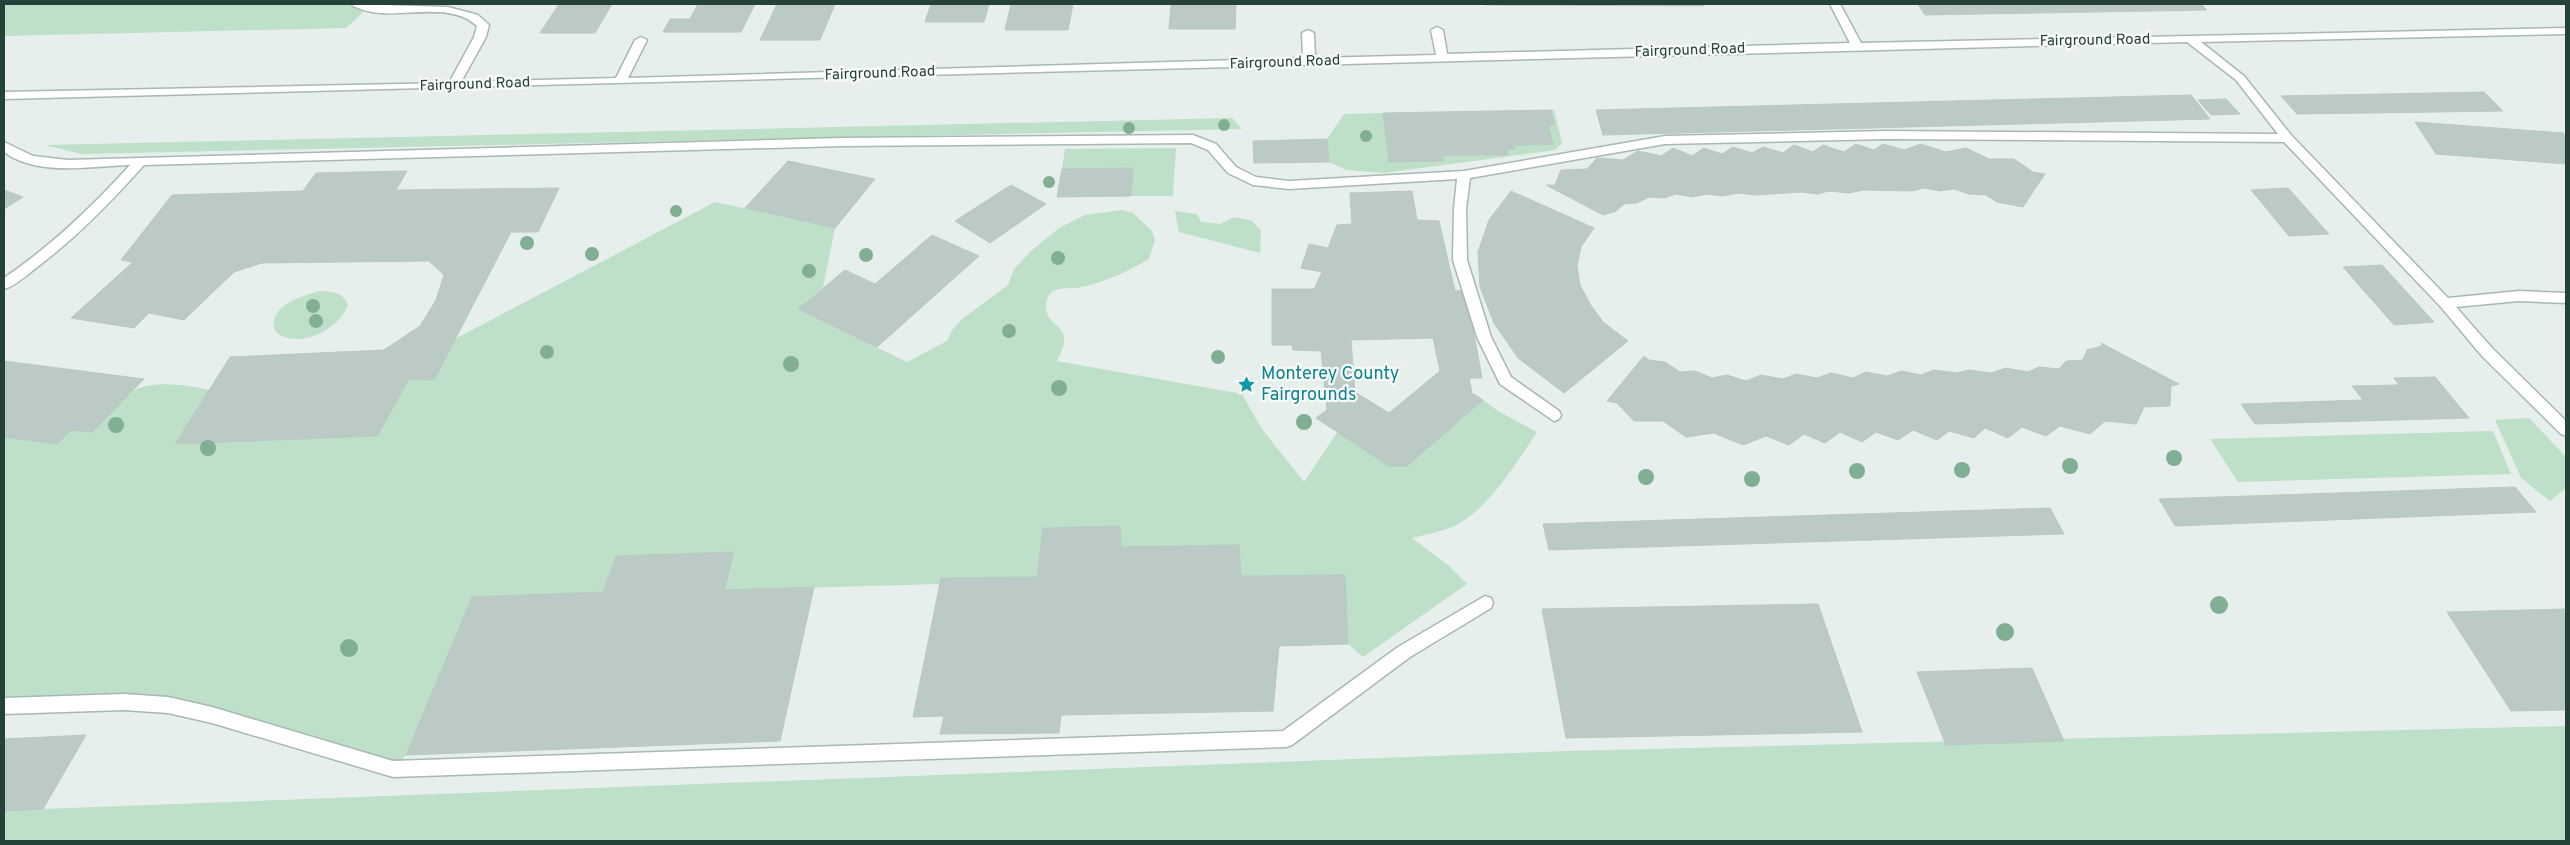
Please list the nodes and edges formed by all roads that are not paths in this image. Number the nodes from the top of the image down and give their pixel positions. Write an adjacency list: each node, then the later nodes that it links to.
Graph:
1 (358, 4): 12 (street)
2 (1835, 4): 8 (street)
3 (1437, 30): 9 (street)
4 (2566, 32): 6 (street, Fairground Road)
5 (1308, 33): 10 (street)
6 (2190, 39): 8 (street, Fairground Road); 14 (street)
7 (641, 40): 11 (street)
8 (1857, 46): 9 (street, Fairground Road)
9 (1442, 58): 10 (street, Fairground Road)
10 (1309, 62): 11 (street, Fairground Road)
11 (620, 81): 12 (street, Fairground Road)
12 (452, 86): 13 (street, Fairground Road)
13 (4, 96)
14 (2287, 138): 17 (street); 20 (street)
15 (4, 146): 16 (street)
16 (141, 160): 17 (street); 18 (street)
17 (1464, 175): 21 (street)
18 (4, 284)
19 (2566, 298): 20 (street)
20 (2445, 303): 22 (street)
21 (1554, 415)
22 (2566, 430)
23 (1485, 603): 24 (street)
24 (4, 706)

